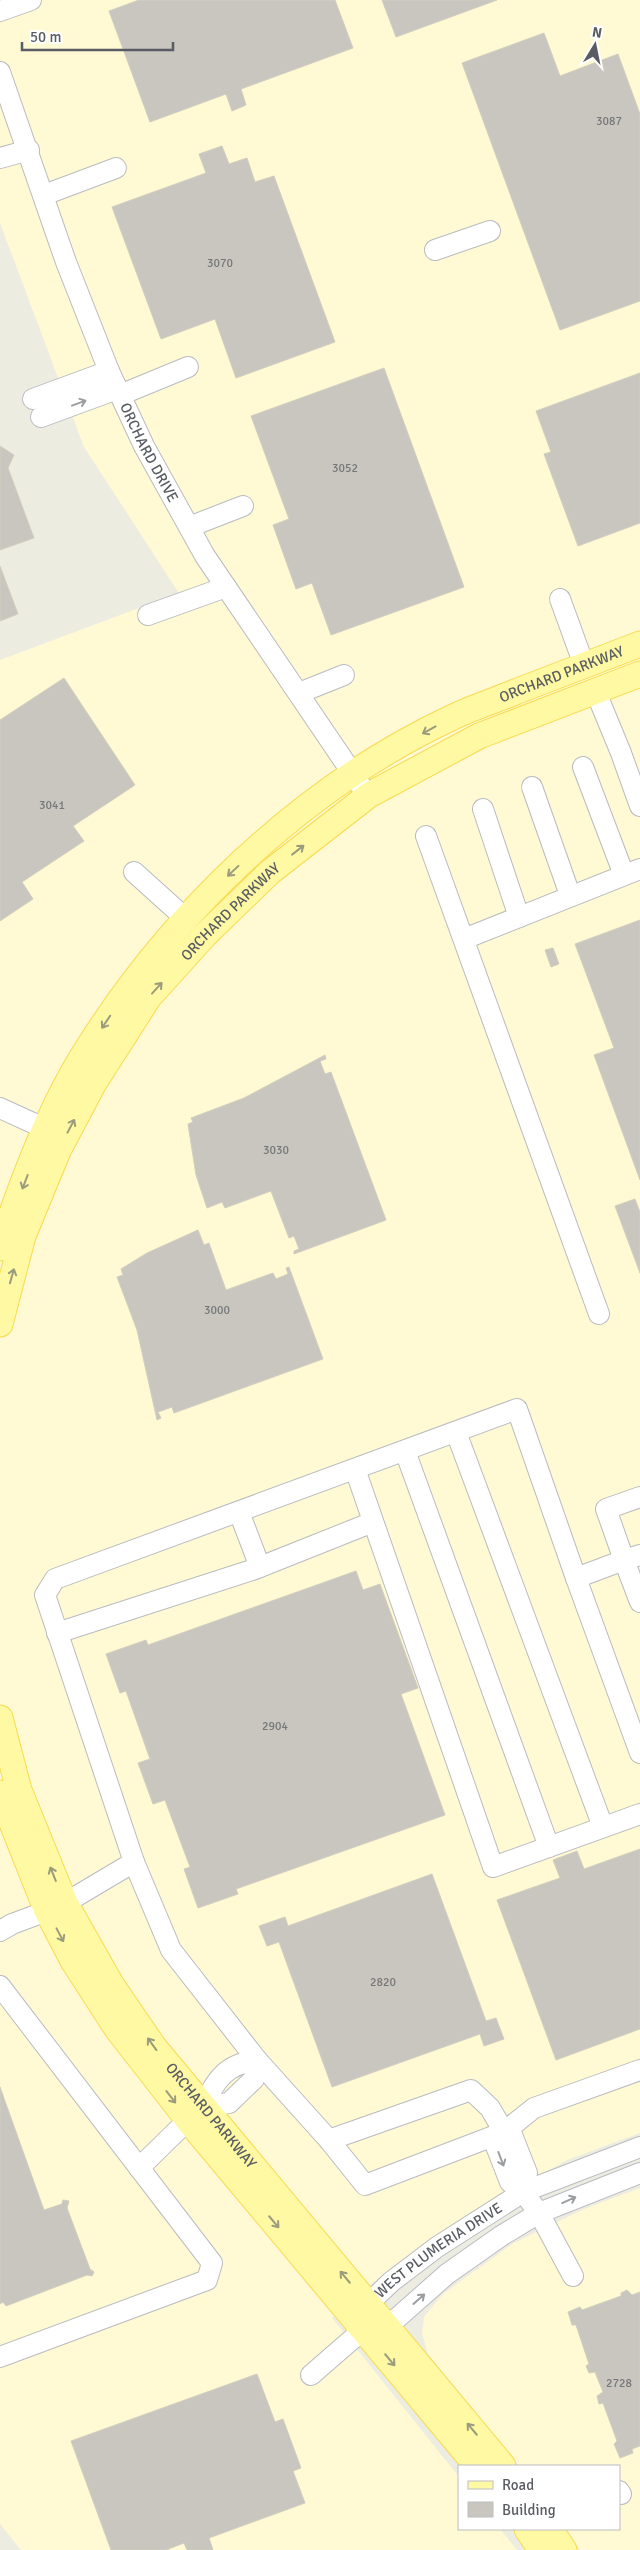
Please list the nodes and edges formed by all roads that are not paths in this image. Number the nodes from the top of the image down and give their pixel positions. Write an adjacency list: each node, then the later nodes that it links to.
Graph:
1 (31, 0): 2 (street)
2 (0, 11)
3 (0, 72): 4 (street, ORCHARD DRIVE)
4 (29, 150): 5 (street); 7 (street, ORCHARD DRIVE)
5 (0, 158)
6 (116, 168): 7 (street)
7 (44, 195): 11 (street, ORCHARD DRIVE)
8 (490, 231): 9 (street)
9 (435, 250)
10 (188, 367): 12 (street)
11 (109, 371): 12 (street, ORCHARD DRIVE); 12 (street, one-way to 12)
12 (119, 392): 14 (street, ORCHARD DRIVE)
13 (243, 506): 14 (street)
14 (189, 527): 15 (street, ORCHARD DRIVE)
15 (226, 587): 17 (street); 23 (street, ORCHARD DRIVE)
16 (560, 599): 19 (street)
17 (148, 615)
18 (640, 644): 19 (main road, ORCHARD PARKWAY)
19 (584, 665): 22 (main road); 25 (main road, ORCHARD PARKWAY, one-way to 25)
20 (640, 674): 22 (main road, ORCHARD PARKWAY)
21 (344, 675): 23 (street)
22 (595, 690): 27 (main road, ORCHARD PARKWAY); 28 (street)
23 (299, 694): 25 (street, ORCHARD DRIVE)
24 (583, 767): 32 (street)
25 (351, 773): 27 (street, ORCHARD DRIVE); 35 (main road, ORCHARD PARKWAY, one-way to 35)
26 (532, 787): 33 (street)
27 (369, 795): 36 (main road, ORCHARD PARKWAY, one-way to 27)
28 (640, 806)
29 (483, 809): 34 (street)
30 (426, 836): 37 (street)
31 (134, 872): 35 (street)
32 (632, 872): 33 (street)
33 (570, 895): 34 (street)
34 (520, 917): 37 (street)
35 (185, 918): 36 (main road); 39 (main road, ORCHARD PARKWAY, one-way to 39)
36 (205, 935): 40 (main road, ORCHARD PARKWAY, one-way to 36)
37 (464, 939): 42 (street)
38 (0, 1108): 39 (street)
39 (46, 1128): 40 (main road); 41 (main road, ORCHARD PARKWAY, one-way to 41)
40 (58, 1151): 43 (main road, ORCHARD PARKWAY, one-way to 40)
41 (0, 1248)
42 (599, 1314)
43 (1, 1315)
44 (456, 1432): 45 (street); 52 (street); 59 (street)
45 (405, 1450): 46 (street); 60 (street)
46 (355, 1469): 48 (street); 49 (street)
47 (640, 1497): 50 (street)
48 (239, 1512): 51 (street); 54 (street)
49 (373, 1522): 51 (street); 60 (street)
50 (632, 1557): 52 (street); 53 (street)
51 (260, 1567): 54 (street)
52 (576, 1578): 56 (street)
53 (640, 1602)
54 (57, 1633): 61 (street)
55 (0, 1718): 62 (main road, ORCHARD PARKWAY, one-way to 55)
56 (640, 1754)
57 (0, 1796): 62 (main road, ORCHARD PARKWAY)
58 (640, 1814): 59 (street)
59 (603, 1827): 60 (street)
60 (548, 1847)
61 (134, 1862): 62 (street); 65 (street)
62 (56, 1907): 63 (street); 67 (main road, ORCHARD PARKWAY)
63 (0, 1931)
64 (0, 1986): 71 (street)
65 (257, 2060): 67 (street); 69 (street)
66 (640, 2070): 68 (street)
67 (196, 2114): 71 (street); 76 (main road, ORCHARD PARKWAY, one-way to 67); 77 (main road, ORCHARD PARKWAY, one-way to 77)
68 (504, 2132): 69 (street); 69 (street); 73 (street)
69 (329, 2140)
70 (640, 2146): 73 (street, WEST PLUMERIA DRIVE)
71 (139, 2168): 78 (street)
72 (640, 2173): 74 (street, WEST PLUMERIA DRIVE, one-way to 72)
73 (523, 2192): 74 (street); 76 (street, WEST PLUMERIA DRIVE)
74 (539, 2213): 75 (street); 77 (street, WEST PLUMERIA DRIVE, one-way to 74)
75 (573, 2276)
76 (368, 2304): 77 (main road, ORCHARD PARKWAY)
77 (375, 2328): 79 (street, WEST PLUMERIA DRIVE); 80 (main road, ORCHARD PARKWAY, one-way to 80); 81 (main road, ORCHARD PARKWAY, one-way to 77)
78 (0, 2358)
79 (311, 2375)
80 (476, 2465)
81 (502, 2465)
82 (528, 2530): 84 (main road)
83 (551, 2530): 85 (main road)
84 (541, 2550)
85 (564, 2550)

